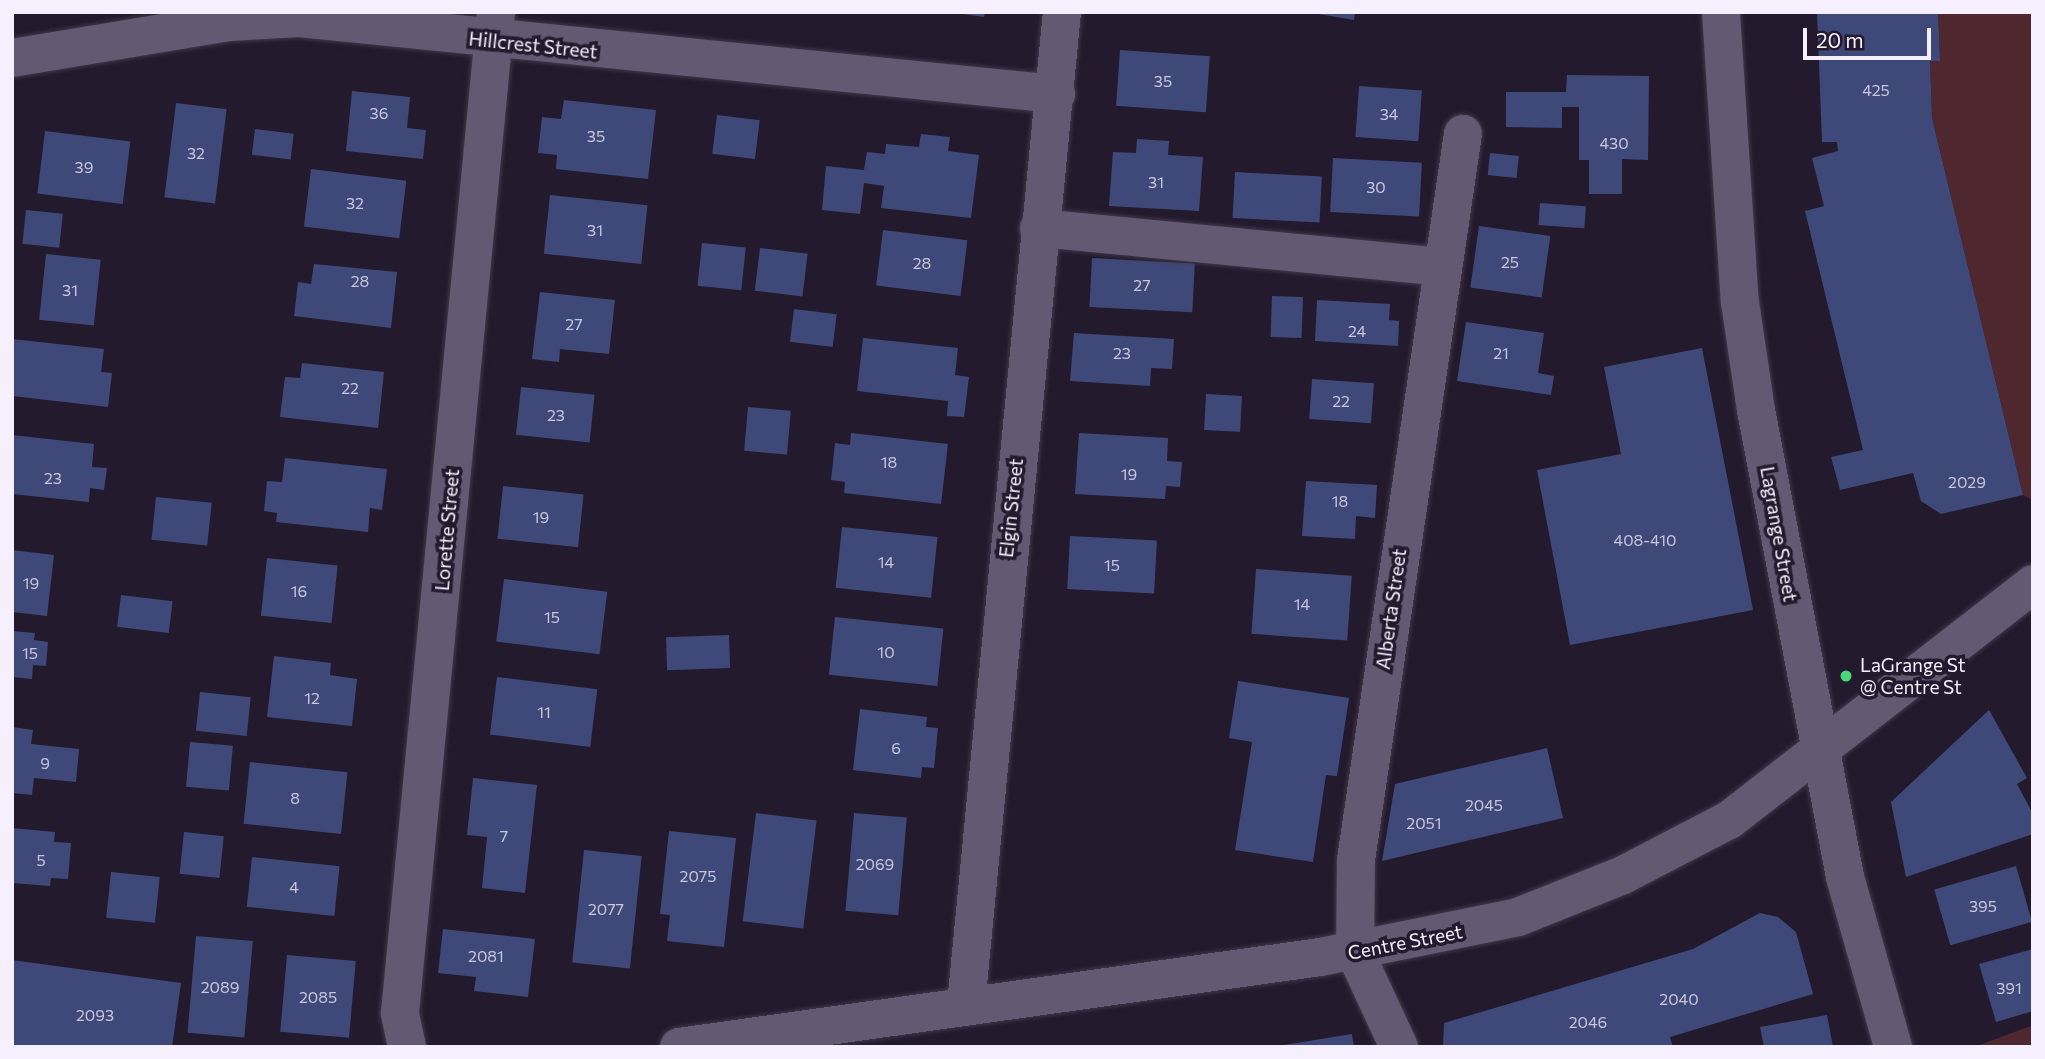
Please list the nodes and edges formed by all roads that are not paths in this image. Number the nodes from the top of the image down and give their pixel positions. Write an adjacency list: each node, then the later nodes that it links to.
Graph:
1 (1062, 12): 5 (street, Elgin Street)
2 (1721, 12): 10 (street, Lagrange Street)
3 (494, 27): 4 (street, Hillcrest Street); 5 (street, Hillcrest Street); 13 (street, Lorette Street)
4 (12, 58)
5 (1056, 93): 7 (street, Elgin Street)
6 (1463, 134): 8 (street, Alberta Street)
7 (1039, 228): 8 (street); 12 (street, Elgin Street)
8 (1441, 267): 11 (street, Alberta Street)
9 (2033, 584): 10 (street, Centre Street)
10 (1819, 751): 11 (street, Centre Street); 16 (street, Lagrange Street)
11 (1355, 952): 12 (street, Centre Street); 15 (street)
12 (966, 1005): 14 (street, Centre Street)
13 (407, 1047)
14 (679, 1047)
15 (1399, 1047)
16 (1893, 1047)

